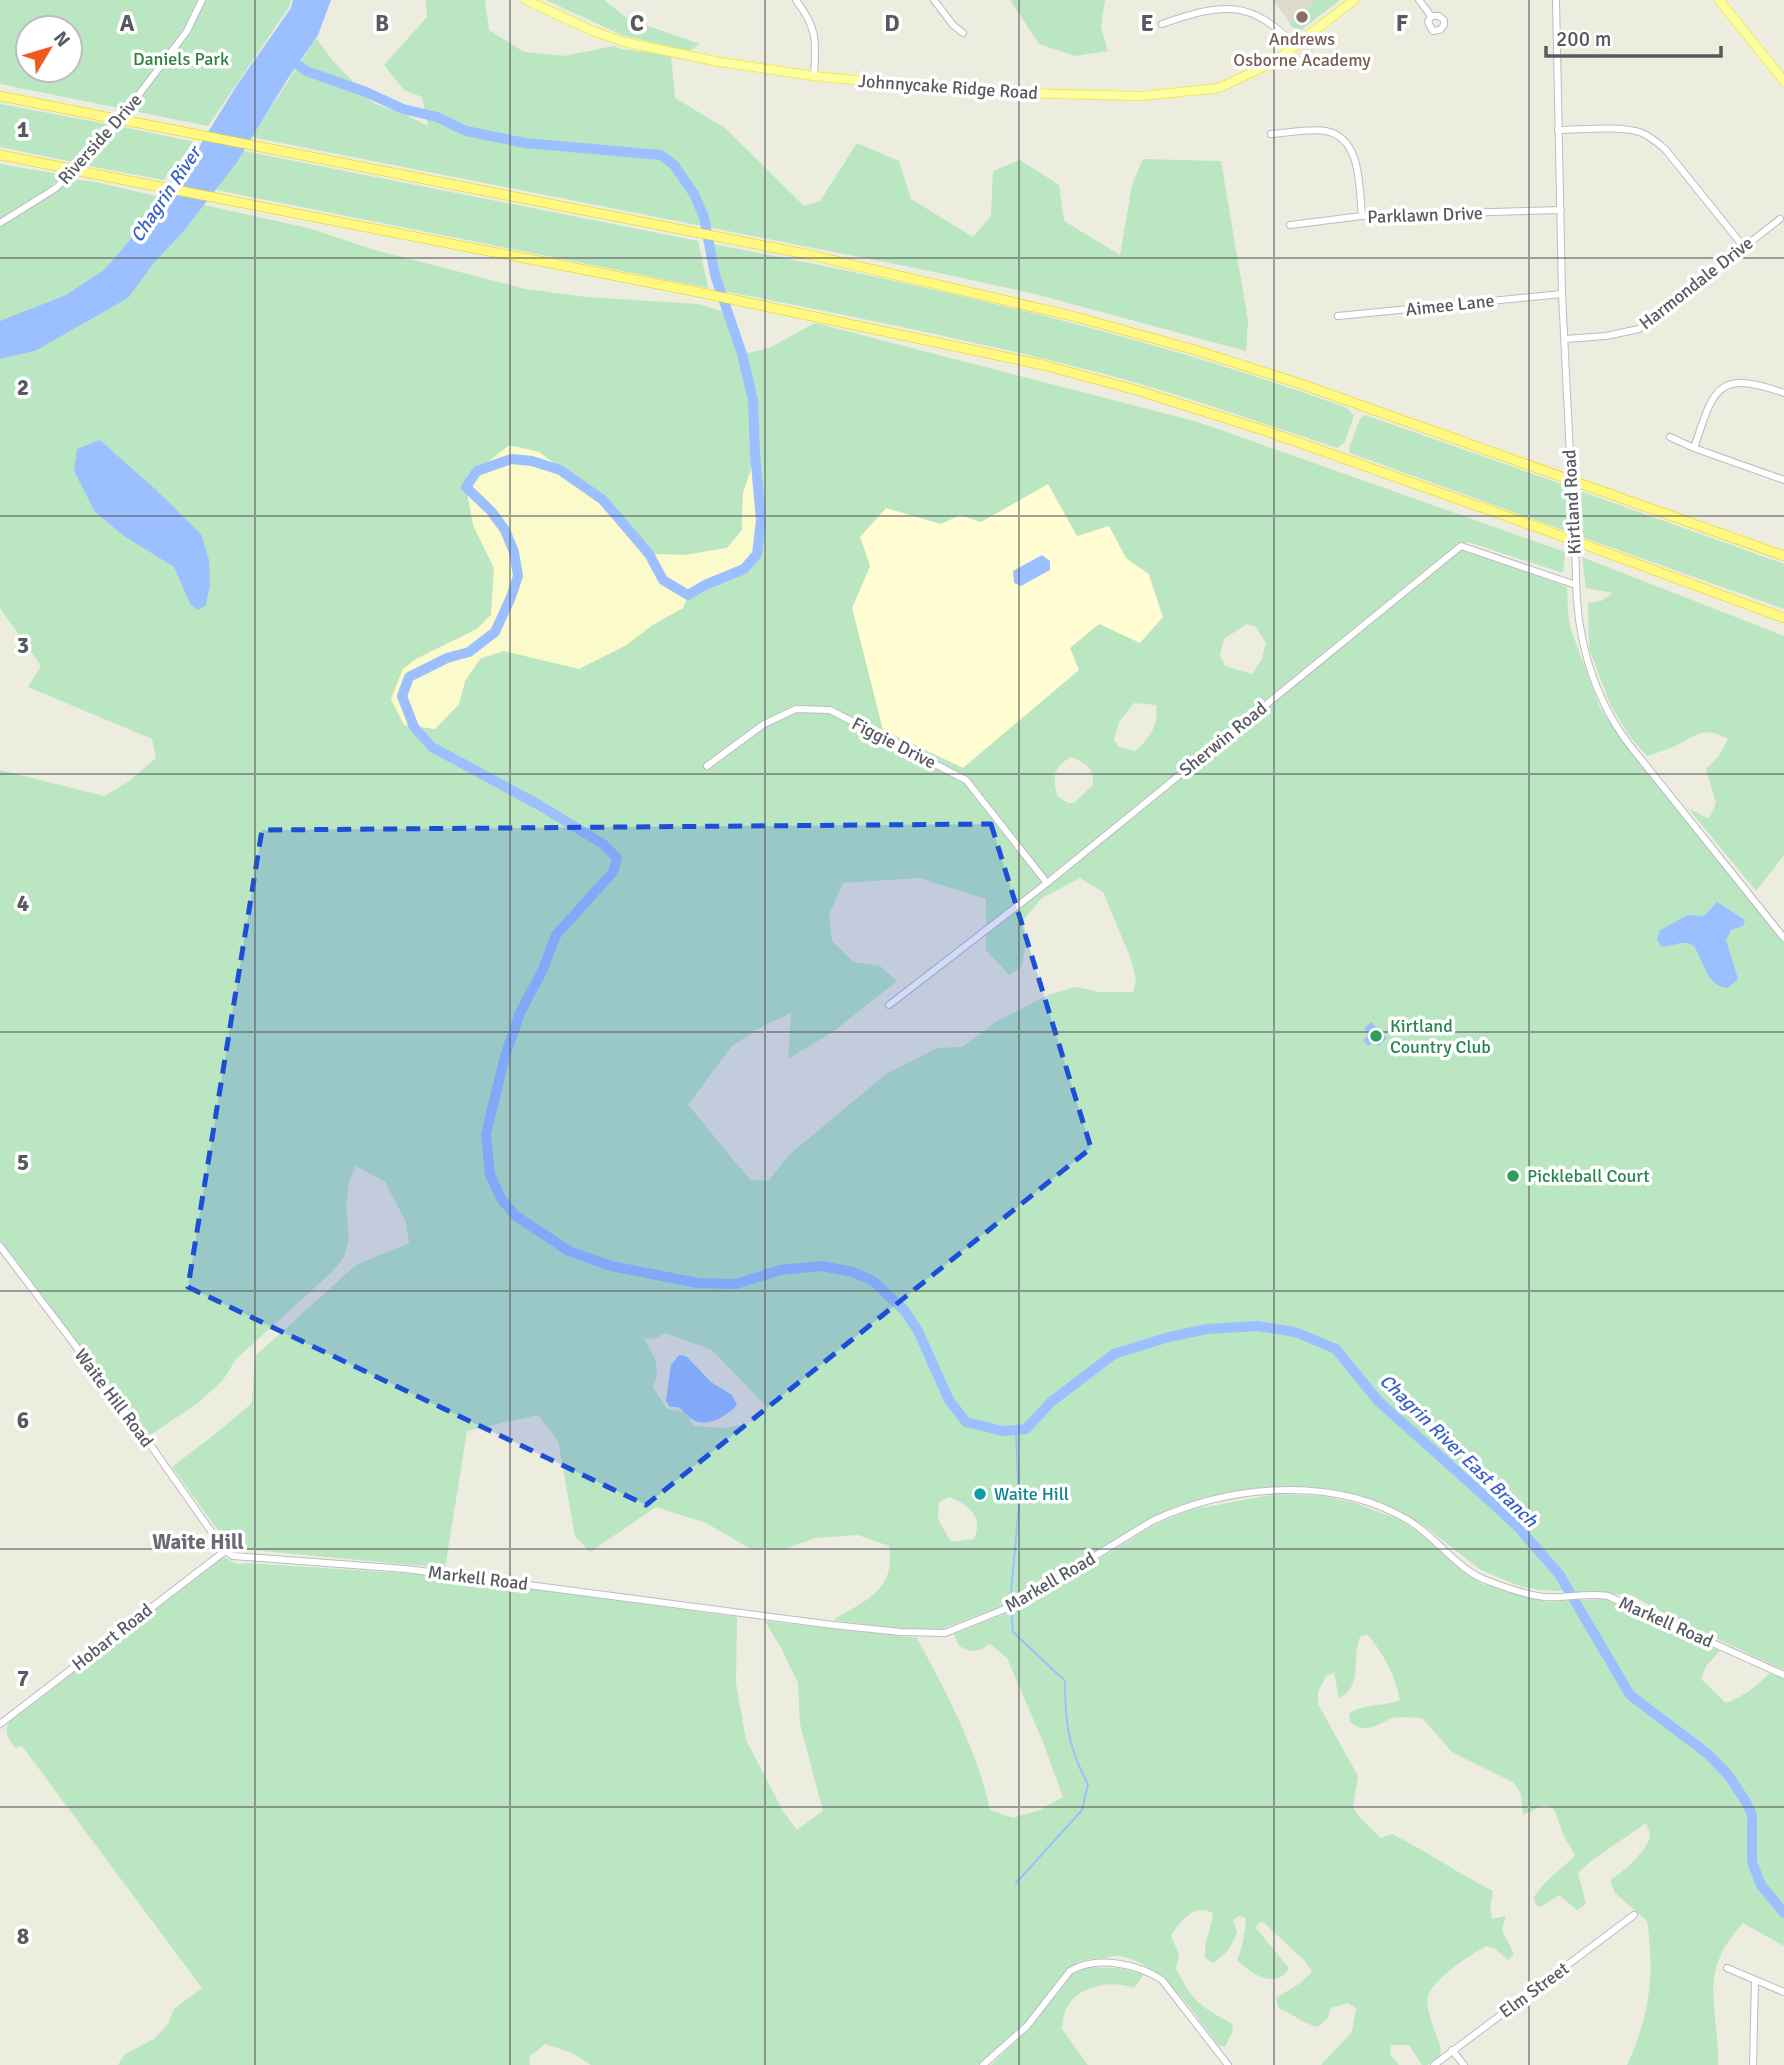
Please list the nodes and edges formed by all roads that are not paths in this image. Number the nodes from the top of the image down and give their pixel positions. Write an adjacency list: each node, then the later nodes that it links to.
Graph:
1 (202, 0): 25 (street, Riverside Drive)
2 (526, 0): 16 (main road, Johnnycake Ridge Road)
3 (796, 0): 16 (street)
4 (934, 0): 14 (street)
5 (1354, 0): 15 (main road, Johnnycake Ridge Road)
6 (1419, 0): 12 (street)
7 (1556, 0): 19 (street, Kirtland Road)
8 (1719, 0): 17 (main road)
9 (1211, 3): 10 (street); 13 (street)
10 (1254, 6)
11 (1262, 9): 15 (street)
12 (1431, 16)
13 (1162, 24)
14 (963, 33)
15 (1295, 45): 16 (main road, Johnnycake Ridge Road)
16 (814, 76)
17 (1784, 81)
18 (0, 96): 35 (highway, bridge)
19 (1558, 130): 22 (street, Kirtland Road); 27 (street)
20 (1271, 134): 23 (street)
21 (0, 155): 37 (highway, bridge)
22 (1561, 211): 23 (street, Parklawn Drive); 28 (street, Kirtland Road)
23 (1362, 216): 26 (street, Parklawn Drive)
24 (1780, 219): 27 (street, Harmondale Drive)
25 (0, 223)
26 (1290, 225)
27 (1743, 246): 30 (street, Harmondale Drive)
28 (1562, 294): 29 (street, Aimee Lane); 30 (street, Kirtland Road)
29 (1338, 316)
30 (1565, 339): 36 (street, Kirtland Road, bridge)
31 (1784, 393): 33 (street)
32 (1670, 437): 33 (street)
33 (1694, 448): 34 (street)
34 (1784, 480)
35 (1784, 556)
36 (1576, 585): 39 (street, Sherwin Road); 41 (street, Kirtland Road)
37 (1784, 618)
38 (707, 766): 39 (street, Figgie Drive)
39 (1047, 883): 43 (street, Sherwin Road)
40 (1784, 920): 41 (street)
41 (1776, 927): 42 (street, Kirtland Road)
42 (1784, 938)
43 (889, 1005)
44 (0, 1246): 45 (street, Waite Hill Road)
45 (225, 1551): 46 (street, Markell Road); 47 (street, Hobart Road)
46 (1784, 1675)
47 (0, 1724)
48 (1634, 1915): 52 (street, Elm Street)
49 (1727, 1968): 50 (street)
50 (1755, 1980): 51 (street); 57 (street)
51 (1784, 1992)
52 (1452, 2050): 55 (street, Elm Street); 56 (street)
53 (984, 2065): 54 (street)
54 (1228, 2065)
55 (1434, 2065)
56 (1464, 2065)
57 (1753, 2065)

